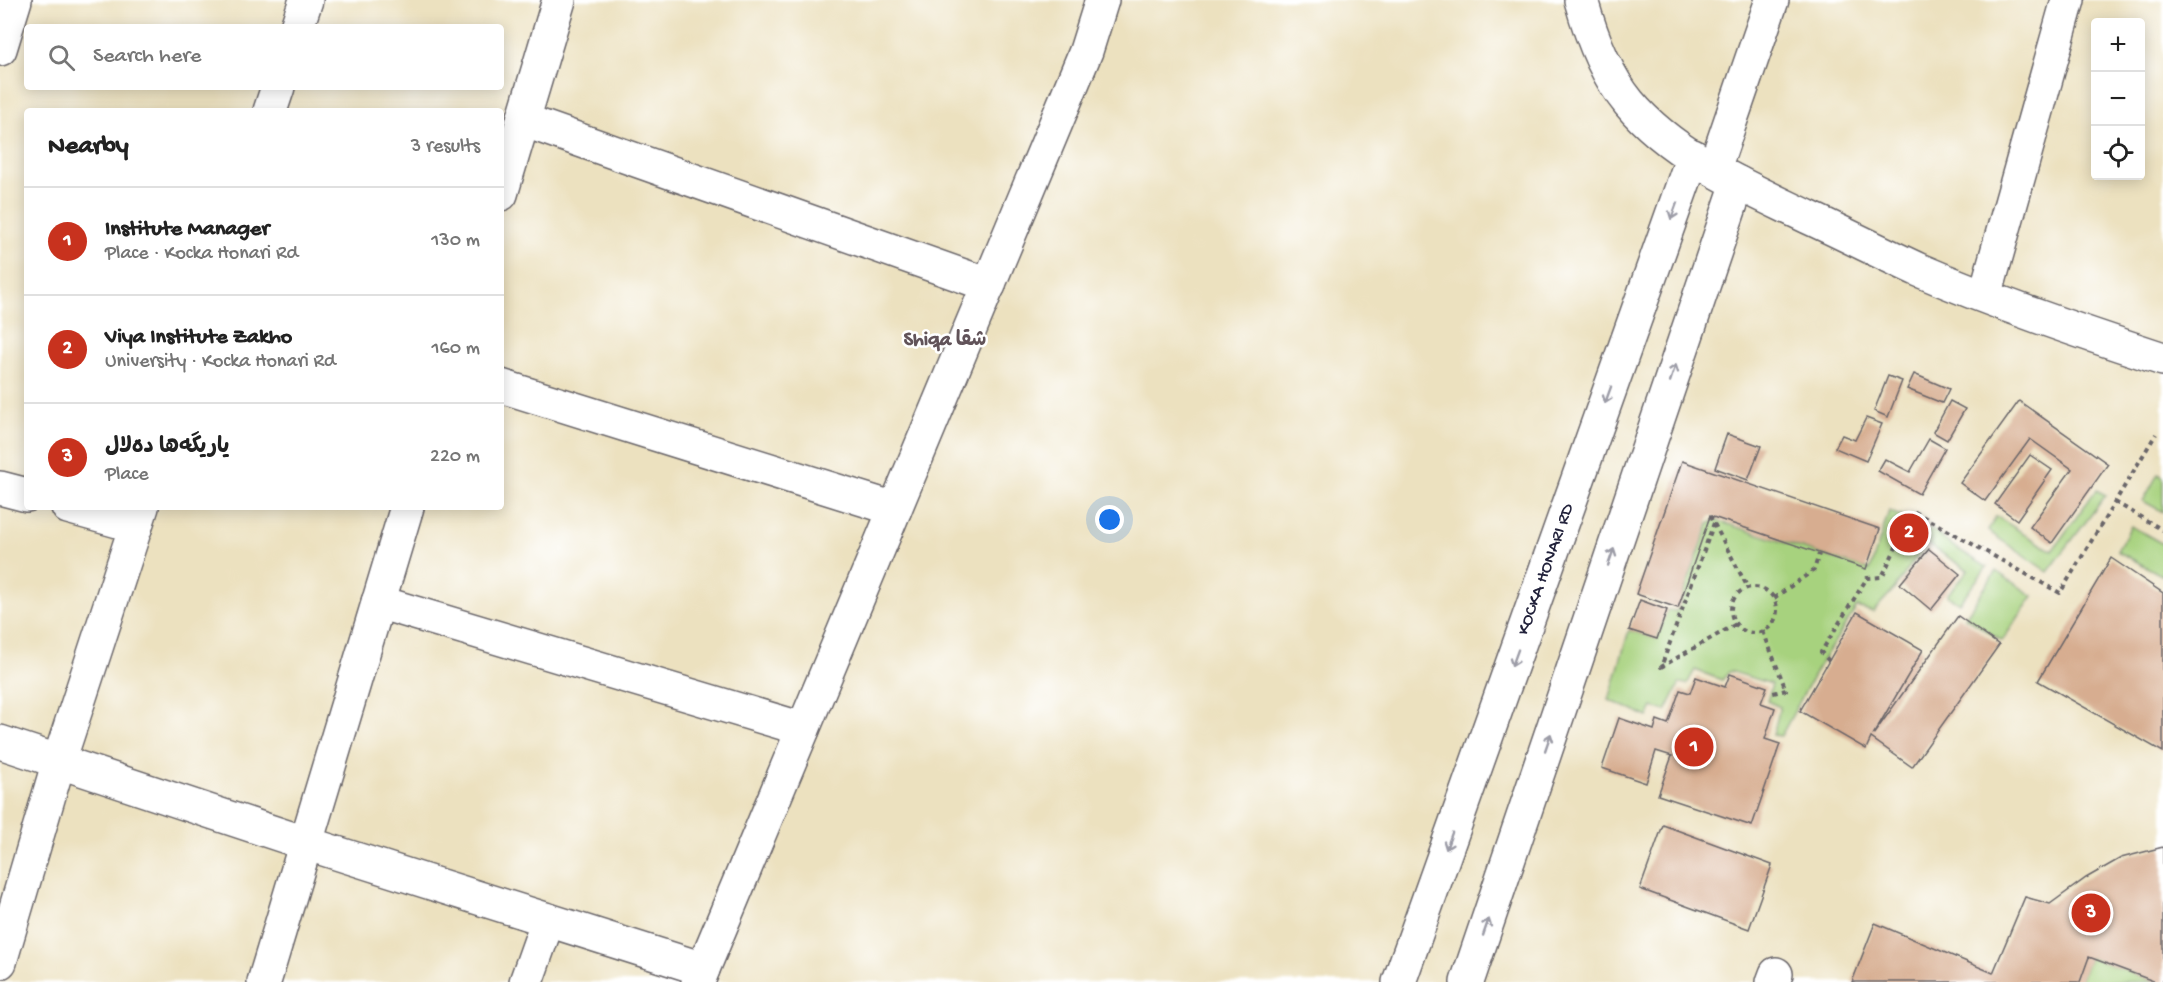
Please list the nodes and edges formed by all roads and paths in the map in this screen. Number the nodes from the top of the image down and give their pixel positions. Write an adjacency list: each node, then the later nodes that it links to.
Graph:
1 (15, 0): 9 (street)
2 (306, 0): 8 (street)
3 (559, 0): 12 (street)
4 (1102, 0): 15 (street)
5 (1581, 0): 13 (street)
6 (1772, 0): 13 (street)
7 (2068, 0): 16 (street)
8 (298, 24)
9 (0, 49)
10 (277, 90): 11 (street)
11 (271, 108)
12 (523, 120): 14 (street); 15 (street)
13 (1715, 169): 16 (street); 47 (street, KOCKA HONARI RD, one-way to 47); 48 (street, one-way to 13)
14 (504, 184)
15 (988, 285): 23 (street)
16 (1985, 296): 17 (street)
17 (2163, 359)
18 (504, 387): 23 (street)
19 (2156, 434): 22 (path)
20 (0, 488): 21 (street)
21 (24, 494)
22 (2115, 502): 29 (path); 36 (path)
23 (895, 509): 38 (street)
24 (92, 510): 26 (street)
25 (406, 510): 33 (street)
26 (139, 516): 40 (street)
27 (1710, 516): 28 (path)
28 (1714, 523): 31 (path); 34 (path)
29 (2163, 530)
30 (1819, 554): 32 (path)
31 (1748, 588): 32 (path); 34 (path)
32 (1774, 598): 35 (path)
33 (378, 602): 38 (street); 41 (street)
34 (1736, 624): 35 (path)
35 (1763, 631): 37 (path)
36 (1829, 661)
37 (1769, 694)
38 (803, 729): 44 (street)
39 (0, 742): 40 (street)
40 (58, 761): 41 (street); 43 (street)
41 (305, 843): 42 (street); 45 (street)
42 (548, 920): 44 (street); 46 (street)
43 (0, 962)
44 (700, 976)
45 (264, 982)
46 (526, 982)
47 (1399, 982)
48 (1467, 982)

